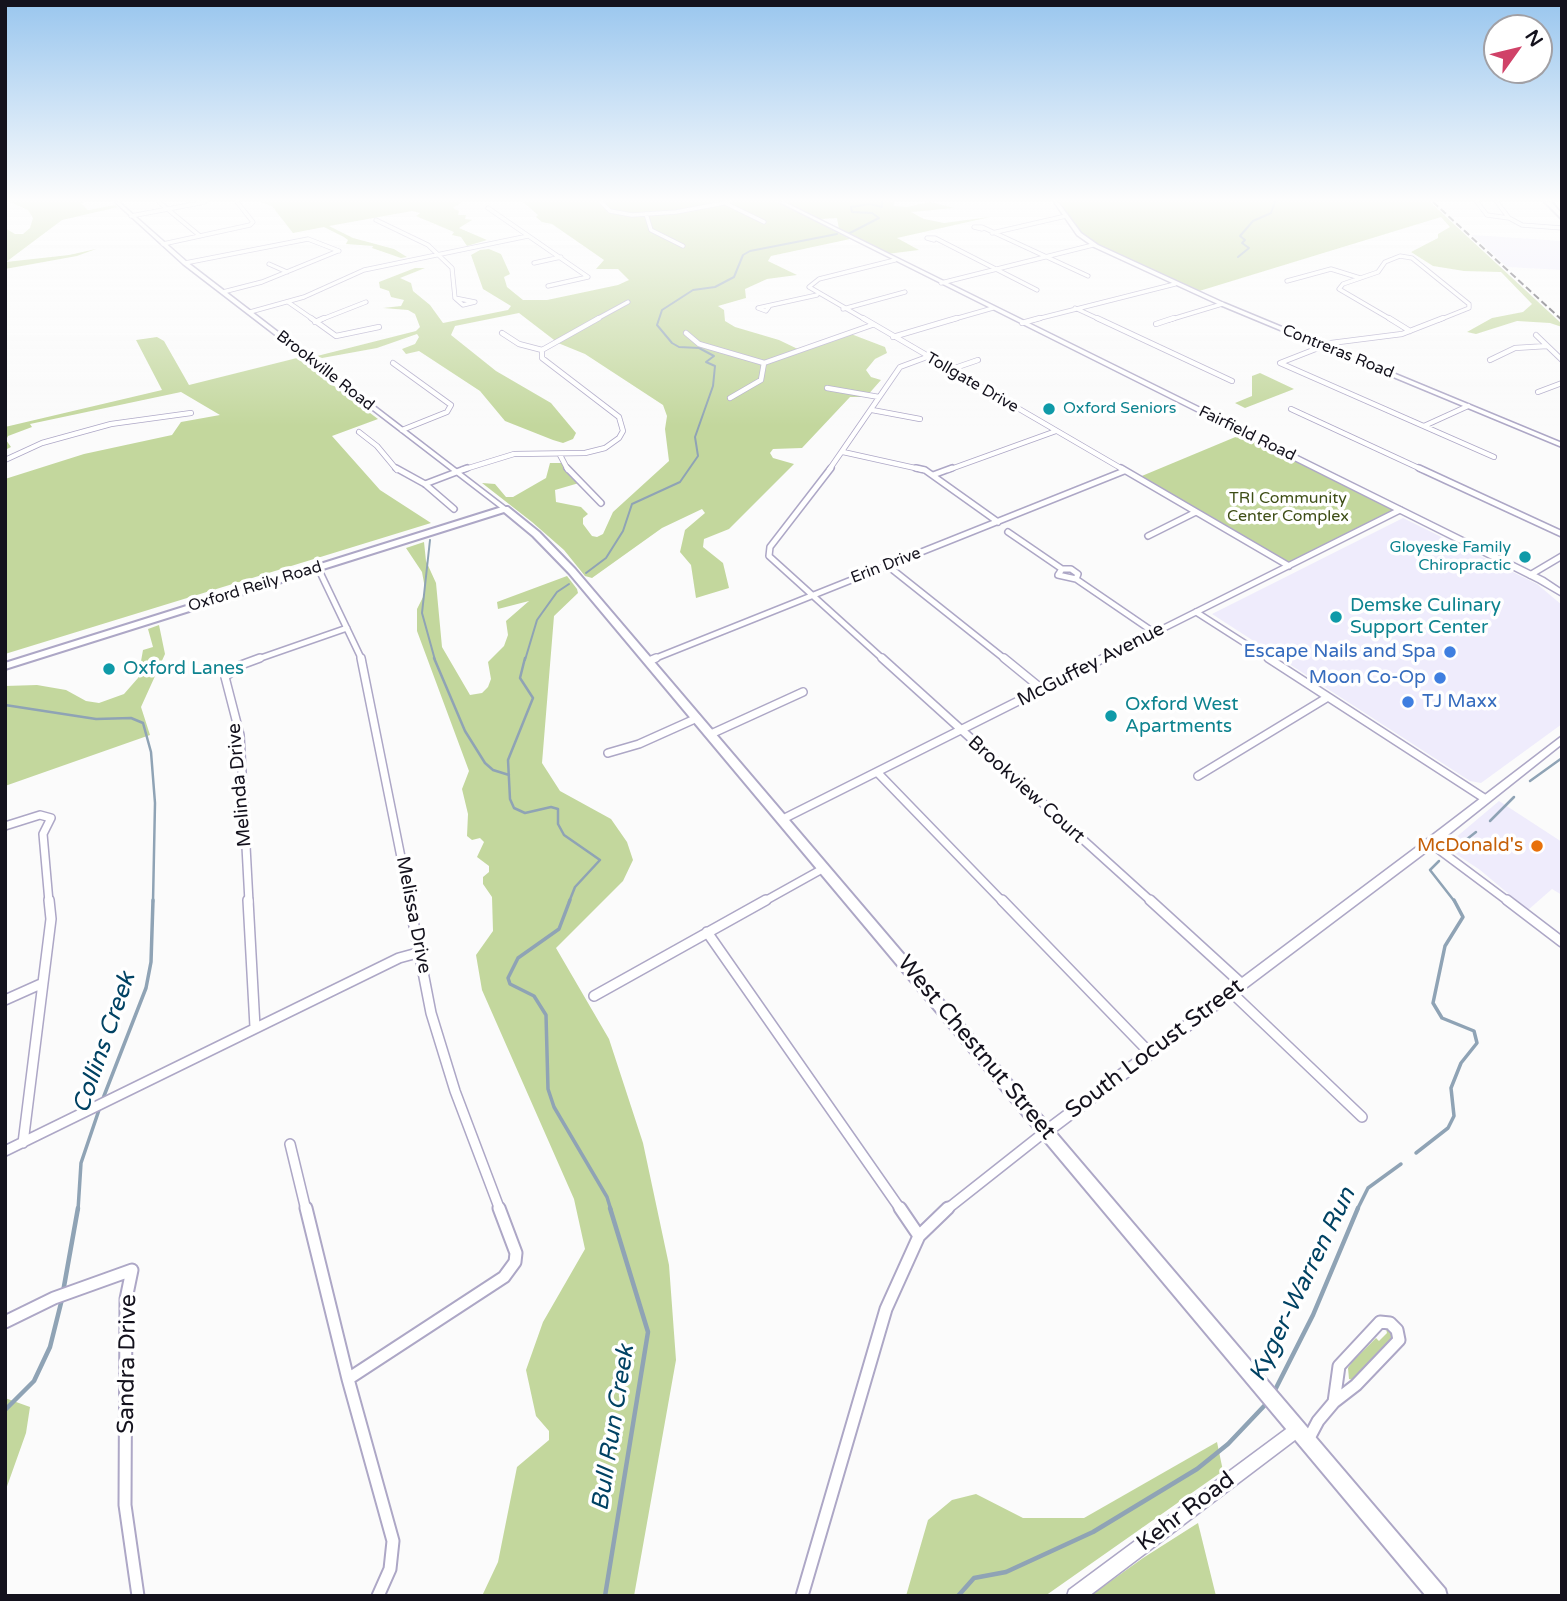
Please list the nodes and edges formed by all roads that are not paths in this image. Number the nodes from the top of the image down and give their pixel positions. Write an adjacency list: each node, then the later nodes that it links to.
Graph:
1 (203, 277): 21 (street, Brookville Road)
2 (272, 277): 21 (street)
3 (348, 277): 25 (street)
4 (455, 277): 24 (street)
5 (587, 277): 19 (street)
6 (830, 277): 23 (street)
7 (928, 277): 17 (street, Fairfield Road)
8 (965, 277): 17 (street)
9 (1011, 277): 20 (street)
10 (1160, 277): 18 (street, Contreras Road)
11 (1303, 277): 16 (street)
12 (1356, 277): 15 (street)
13 (1364, 277): 15 (street)
14 (1434, 277): 39 (street)
15 (1360, 278): 39 (street)
16 (1287, 281)
17 (941, 283): 30 (street, Fairfield Road)
18 (1175, 284): 28 (street, Contreras Road); 31 (street)
19 (548, 286)
20 (1038, 290)
21 (223, 292): 33 (street, Brookville Road)
22 (905, 292): 32 (street)
23 (817, 295): 29 (street); 32 (street, Tollgate Drive)
24 (455, 298): 24 (street)
25 (288, 302): 33 (street); 34 (street)
26 (366, 302): 34 (street)
27 (628, 302): 46 (street)
28 (1222, 304): 36 (street); 44 (street, Contreras Road)
29 (769, 307)
30 (993, 308): 35 (street, Fairfield Road); 43 (street)
31 (1075, 308): 35 (street); 54 (street)
32 (843, 309): 37 (street, Tollgate Drive)
33 (250, 312): 66 (street, Brookville Road)
34 (315, 322): 38 (street)
35 (1022, 323): 81 (street, Fairfield Road)
36 (1156, 324)
37 (872, 325): 43 (street, Tollgate Drive); 52 (street)
38 (379, 327)
39 (1410, 331): 44 (street)
40 (686, 332): 52 (street)
41 (502, 333): 46 (street)
42 (1536, 335): 45 (street)
43 (893, 337): 47 (street, Tollgate Drive)
44 (1322, 346): 60 (street, Contreras Road); 65 (street)
45 (1547, 346): 49 (street); 50 (street)
46 (542, 349): 71 (street)
47 (927, 357): 53 (street, Tollgate Drive); 58 (street)
48 (978, 360): 53 (street)
49 (1490, 360)
50 (1562, 360)
51 (393, 363): 66 (street)
52 (764, 363): 59 (street)
53 (949, 370): 67 (street, Tollgate Drive)
54 (1232, 381)
55 (1562, 383): 57 (street)
56 (827, 387): 58 (street)
57 (1538, 392)
58 (879, 397): 62 (street)
59 (730, 398)
60 (1468, 406): 65 (street); 69 (street, Contreras Road)
61 (1291, 409): 85 (street)
62 (872, 410): 64 (street); 70 (street)
63 (191, 413): 73 (street)
64 (920, 419)
65 (1423, 426): 72 (street)
66 (401, 430): 74 (street, Brookville Road)
67 (1056, 431): 75 (street, Tollgate Drive); 76 (street)
68 (359, 432): 77 (street)
69 (1560, 442)
70 (843, 452): 76 (street); 95 (street, Brookview Court)
71 (560, 455): 74 (street); 78 (street)
72 (1493, 457)
73 (5, 460)
74 (457, 471): 77 (street); 80 (street, Brookville Road)
75 (1124, 471): 82 (street, Tollgate Drive); 83 (street, Erin Drive)
76 (933, 475): 83 (street)
77 (425, 484): 79 (street)
78 (601, 503)
79 (454, 509)
80 (505, 509): 90 (main road, Oxford Reily Road); 99 (main road, West Chestnut Street)
81 (1400, 510): 89 (street, McGuffey Avenue); 92 (street, Fairfield Road)
82 (1196, 512): 86 (street); 89 (street, Tollgate Drive)
83 (998, 522): 88 (street, Erin Drive)
84 (1008, 532): 91 (street)
85 (1562, 534)
86 (1148, 536)
87 (1562, 556): 92 (street)
88 (888, 566): 95 (street, Erin Drive); 101 (street)
89 (1289, 566): 96 (street, McGuffey Avenue)
90 (318, 568): 97 (street, Melissa Drive); 100 (main road, Oxford Reily Road)
91 (1062, 569): 93 (street); 93 (street)
92 (1530, 575): 94 (street, Fairfield Road)
93 (1076, 579): 98 (street)
94 (1562, 594)
95 (811, 596): 99 (street, Erin Drive); 105 (street, Brookview Court)
96 (1196, 612): 98 (street, McGuffey Avenue); 103 (street)
97 (347, 628): 118 (street, Melissa Drive); 124 (street, Melinda Drive)
98 (1154, 633): 101 (street, McGuffey Avenue)
99 (649, 661): 104 (main road, West Chestnut Street)
100 (5, 666)
101 (1042, 689): 105 (street, McGuffey Avenue)
102 (803, 692): 106 (street)
103 (1328, 697): 110 (street); 111 (street)
104 (697, 718): 106 (main road, West Chestnut Street); 108 (street)
105 (960, 730): 109 (street, McGuffey Avenue); 120 (street, Brookview Court)
106 (711, 734): 112 (main road, West Chestnut Street)
107 (1562, 739): 111 (street, South Locust Street)
108 (608, 753)
109 (877, 772): 112 (street, McGuffey Avenue); 125 (street)
110 (1198, 776)
111 (1484, 798): 114 (street, South Locust Street)
112 (783, 819): 115 (main road, West Chestnut Street)
113 (5, 826): 119 (street)
114 (1430, 843): 117 (street); 120 (street, South Locust Street)
115 (824, 868): 116 (street); 127 (main road, West Chestnut Street)
116 (707, 932): 122 (street); 131 (street)
117 (1562, 942)
118 (421, 952): 124 (street); 133 (street, Melissa Drive)
119 (43, 984): 123 (street); 128 (street)
120 (1242, 984): 121 (street, South Locust Street)
121 (1231, 992): 125 (street, South Locust Street); 126 (street)
122 (594, 996)
123 (5, 1000)
124 (255, 1027): 128 (street)
125 (1150, 1053): 127 (street, South Locust Street)
126 (1362, 1117)
127 (1047, 1131): 131 (street, South Locust Street); 135 (main road, West Chestnut Street)
128 (23, 1143): 130 (street)
129 (290, 1144): 133 (street)
130 (5, 1151)
131 (919, 1236): 138 (street, South Locust Street)
132 (5, 1322): 136 (street, Sandra Drive)
133 (348, 1379): 137 (street)
134 (1334, 1402): 134 (street); 135 (street)
135 (1303, 1435): 139 (street, Kehr Road); 140 (main road, West Chestnut Street)
136 (138, 1596)
137 (378, 1596)
138 (802, 1596)
139 (1075, 1596)
140 (1438, 1596)

